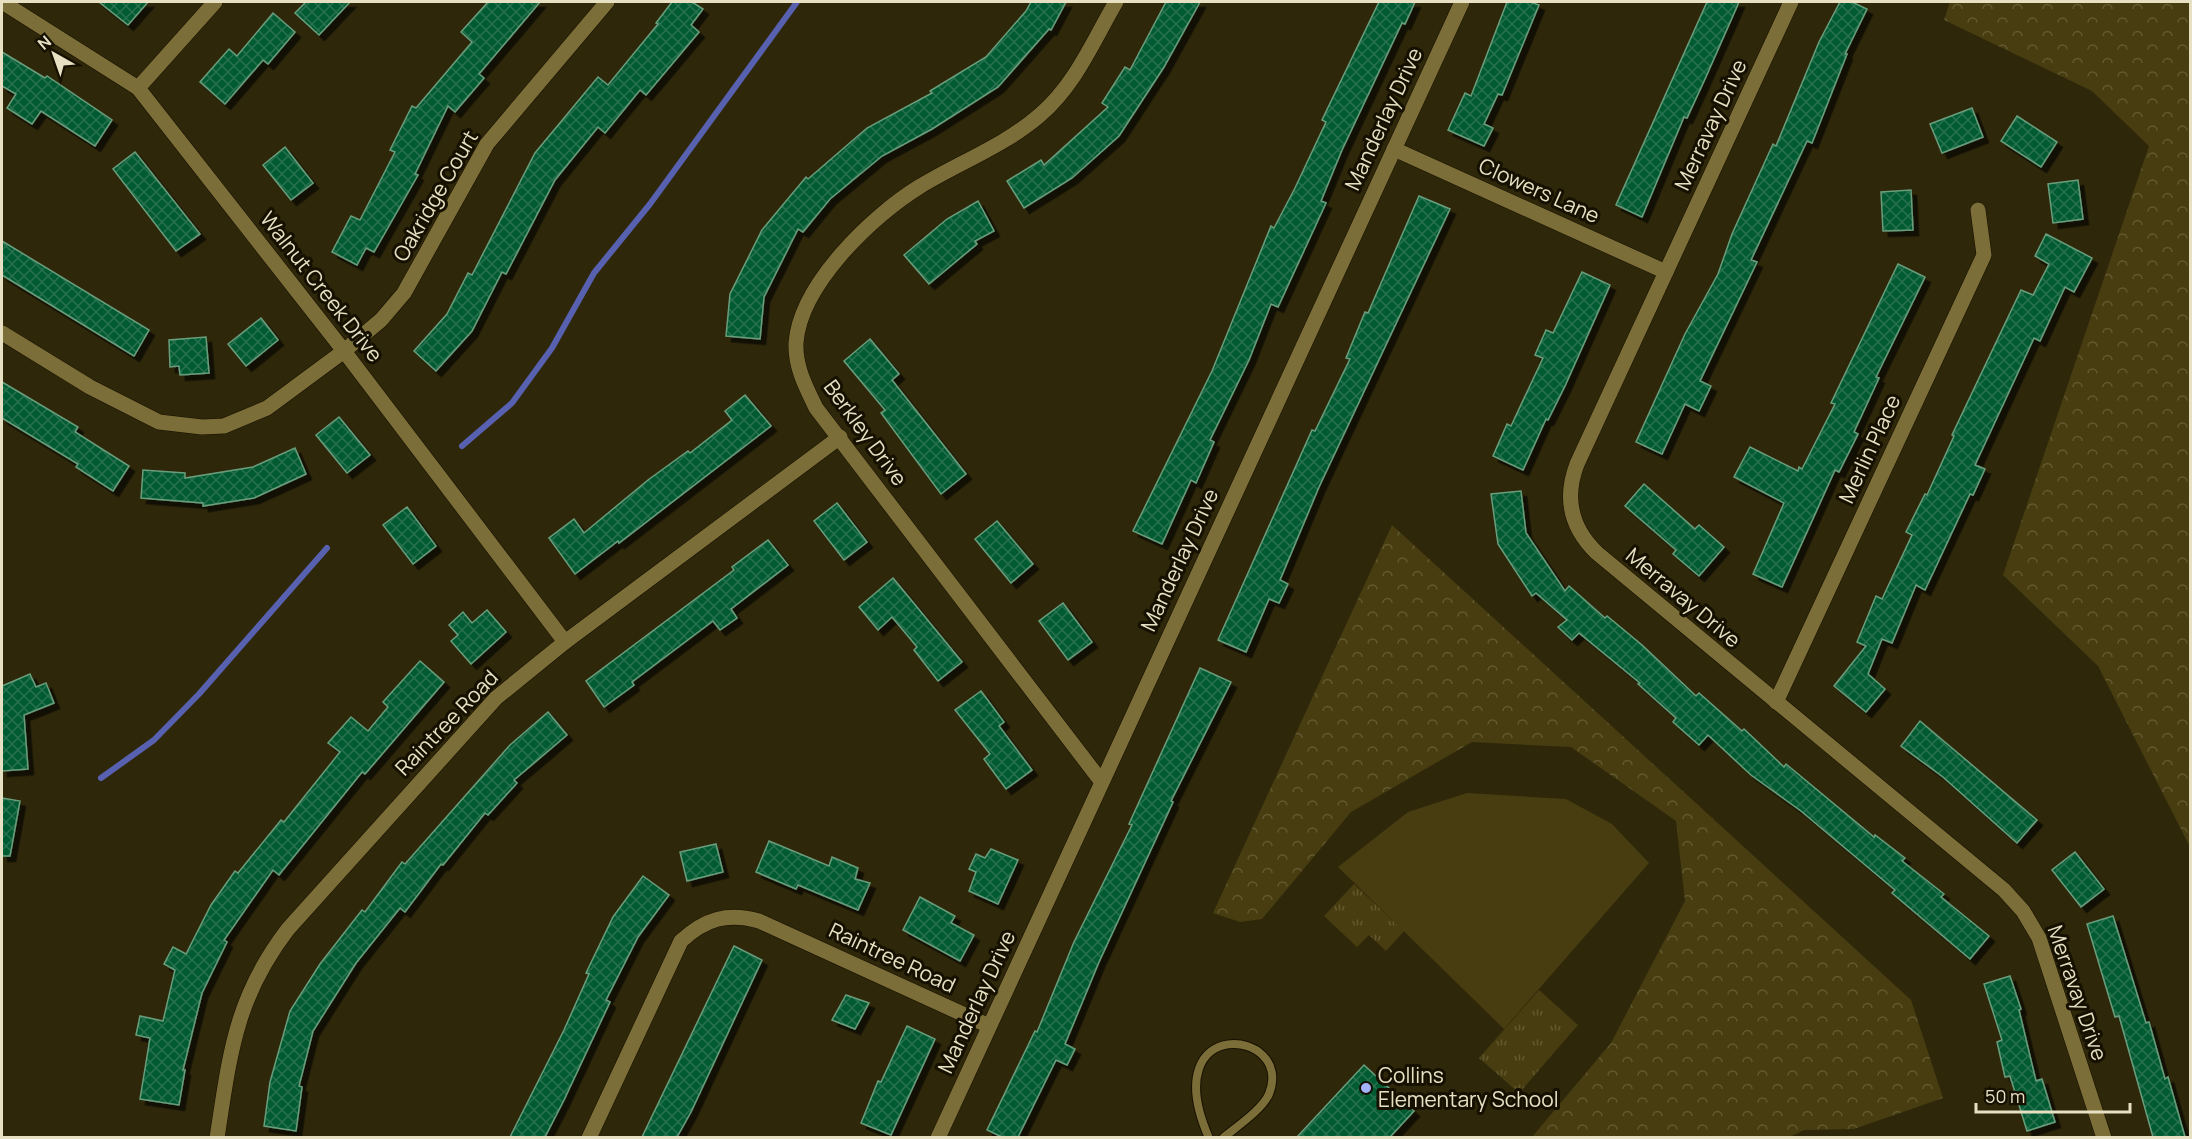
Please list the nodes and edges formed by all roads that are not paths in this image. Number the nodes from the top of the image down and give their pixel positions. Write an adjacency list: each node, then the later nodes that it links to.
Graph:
1 (2, 2): 7 (street, Walnut Creek Drive)
2 (215, 2): 7 (street)
3 (607, 2): 12 (street, Oakridge Court)
4 (1116, 2): 13 (street, Berkley Drive)
5 (1462, 2): 8 (street, Manderlay Drive)
6 (1791, 2): 10 (street, Merravay Drive)
7 (138, 88): 12 (street, Walnut Creek Drive)
8 (1394, 149): 10 (street, Clowers Lane); 16 (street, Manderlay Drive)
9 (1978, 210): 15 (street, Merlin Place)
10 (1666, 272): 15 (street, Merravay Drive)
11 (2, 333): 12 (street, Oakridge Court)
12 (344, 351): 14 (street, Walnut Creek Drive)
13 (840, 437): 14 (street, Raintree Road); 16 (street, Berkley Drive)
14 (565, 642): 18 (street, Raintree Road)
15 (1776, 702): 23 (street, Merravay Drive)
16 (1101, 781): 17 (street, Manderlay Drive)
17 (989, 1026): 19 (street, Raintree Road); 20 (street, Manderlay Drive)
18 (217, 1137)
19 (589, 1137)
20 (938, 1137)
21 (1209, 1137): 22 (lane)
22 (1222, 1137)
23 (2104, 1137)

